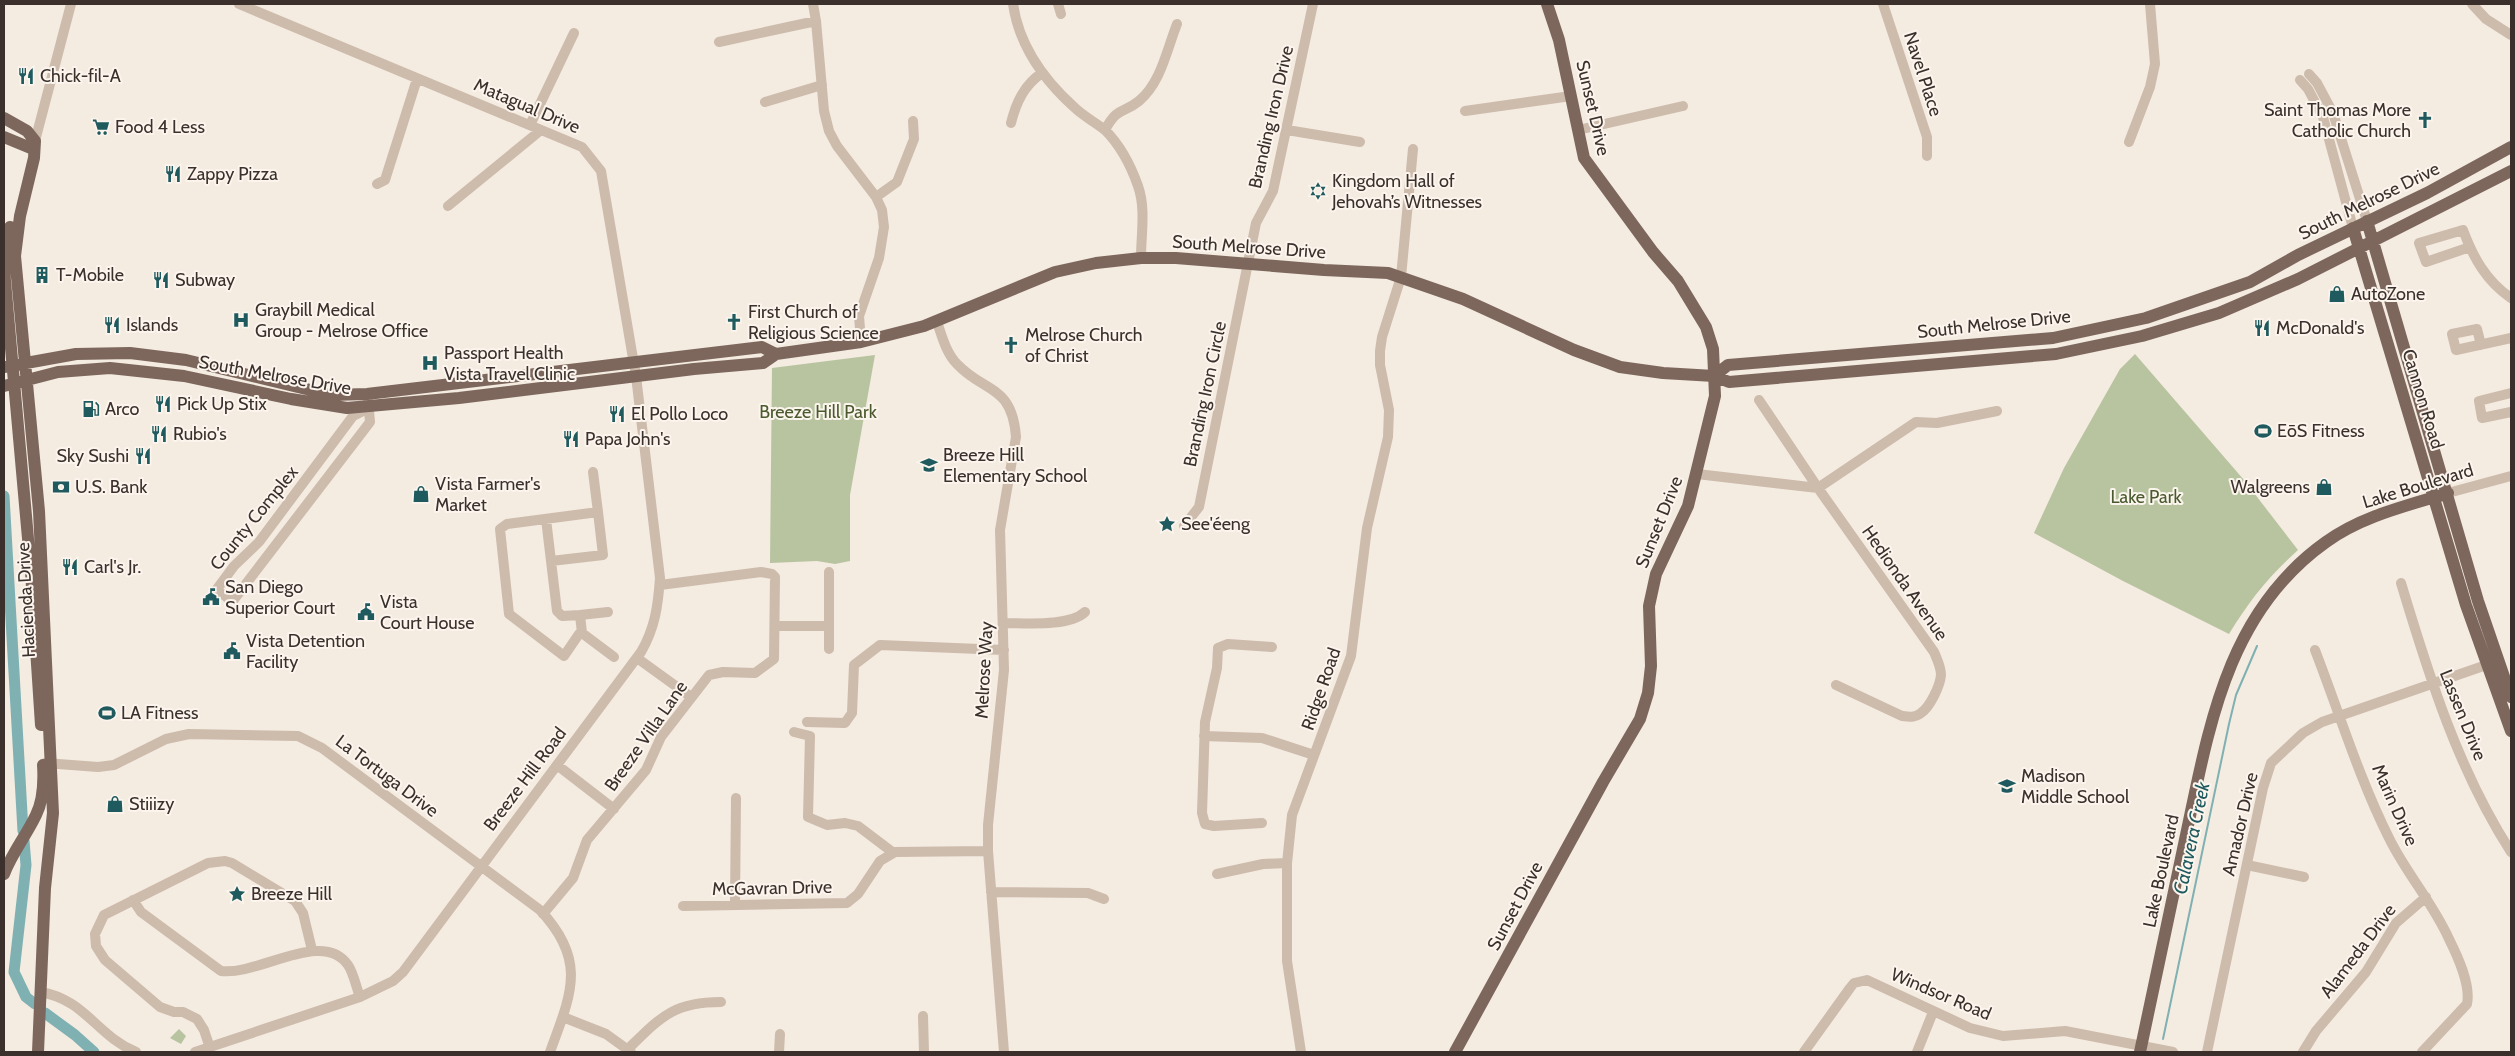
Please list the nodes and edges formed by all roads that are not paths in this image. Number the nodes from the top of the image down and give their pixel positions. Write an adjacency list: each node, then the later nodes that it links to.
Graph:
1 (71, 4): 35 (street, Hacienda Drive)
2 (239, 4): 18 (street, Matagual Drive)
3 (813, 4): 12 (street)
4 (1013, 4): 17 (street)
5 (1058, 4): 11 (street)
6 (1313, 4): 30 (street, Branding Iron Drive)
7 (1547, 4): 20 (main road, Sunset Drive)
8 (1883, 4): 38 (street, Navel Place)
9 (2150, 4): 34 (street)
10 (2472, 4): 15 (street)
11 (1061, 14)
12 (816, 21): 16 (street); 19 (street)
13 (1177, 24): 29 (street)
14 (574, 33): 27 (street)
15 (2511, 34)
16 (719, 42)
17 (1042, 73): 26 (street); 29 (street)
18 (417, 79): 27 (street, Matagual Drive); 40 (street)
19 (822, 85): 21 (street); 41 (street)
20 (1571, 96): 23 (street); 31 (main road, Sunset Drive)
21 (765, 102)
22 (1682, 106): 31 (street)
23 (1465, 111)
24 (4, 118): 35 (main road)
25 (912, 121): 41 (street)
26 (1012, 123)
27 (530, 125): 28 (street, Matagual Drive)
28 (541, 130): 42 (street); 62 (street, Matagual Drive)
29 (1104, 130): 48 (street)
30 (1287, 130): 33 (street); 49 (street, Branding Iron Drive)
31 (1578, 130): 64 (main road, Sunset Drive)
32 (4, 138): 35 (main road)
33 (1360, 142)
34 (2129, 142)
35 (34, 145): 60 (main road, Hacienda Drive)
36 (2511, 147): 43 (main road, South Melrose Drive)
37 (1413, 149): 50 (street, Ridge Road)
38 (1927, 156)
39 (2511, 171): 45 (main road, South Melrose Drive)
40 (377, 184)
41 (876, 197): 56 (street)
42 (448, 206)
43 (2367, 220): 44 (main road, South Melrose Drive); 44 (street, Cannon Road); 45 (main road, Cannon Road)
44 (2353, 228): 46 (main road, Cannon Road); 51 (main road, South Melrose Drive)
45 (2373, 241): 46 (main road, South Melrose Drive); 61 (main road, Cannon Road)
46 (2359, 248): 53 (main road, South Melrose Drive); 63 (main road, Cannon Road)
47 (2470, 248): 47 (street); 52 (street)
48 (1141, 258): 49 (main road, South Melrose Drive); 54 (main road, South Melrose Drive)
49 (1248, 265): 50 (main road, South Melrose Drive); 81 (street, Branding Iron Circle)
50 (1401, 277): 64 (main road, South Melrose Drive); 109 (street, Ridge Road)
51 (2245, 284): 53 (main road); 58 (main road, South Melrose Drive)
52 (2511, 298)
53 (2230, 308): 59 (main road, South Melrose Drive)
54 (937, 322): 56 (main road, South Melrose Drive); 89 (street, Melrose Way)
55 (2511, 341): 57 (street)
56 (861, 342): 62 (main road, South Melrose Drive)
57 (2481, 345)
58 (1932, 349): 59 (main road); 64 (main road, South Melrose Drive)
59 (1934, 364): 64 (main road, South Melrose Drive)
60 (14, 365): 65 (main road, Hacienda Drive); 66 (main road, Hacienda Drive); 68 (main road, South Melrose Drive)
61 (2410, 366): 63 (main road); 77 (main road, Cannon Road)
62 (635, 370): 68 (main road, South Melrose Drive); 70 (main road, South Melrose Drive); 85 (street, Breeze Hill Road)
63 (2397, 370): 78 (main road, Cannon Road)
64 (1714, 376): 74 (main road, Sunset Drive)
65 (28, 379): 66 (main road, South Melrose Drive); 70 (main road, South Melrose Drive); 110 (main road, Hacienda Drive)
66 (9, 384): 110 (main road, Hacienda Drive)
67 (2511, 393): 72 (street)
68 (367, 394): 70 (street, County Complex)
69 (1759, 400): 76 (street, Hedionda Avenue)
70 (370, 407): 70 (street, County Complex)
71 (1997, 411): 76 (street)
72 (2511, 412)
73 (593, 472): 79 (street)
74 (1697, 474): 76 (street); 150 (main road, Sunset Drive)
75 (2511, 476): 77 (street, Lake Boulevard)
76 (1818, 488): 100 (street, Hedionda Avenue)
77 (2448, 493): 78 (main road, Lake Boulevard); 99 (main road, Cannon Road)
78 (2435, 497): 99 (main road, Cannon Road); 140 (main road, Lake Boulevard)
79 (598, 512): 80 (street); 82 (street)
80 (546, 519): 82 (street); 92 (street)
81 (1184, 526)
82 (551, 561): 88 (street)
83 (829, 572): 91 (street)
84 (2401, 583): 101 (street, Lassen Drive)
85 (660, 585): 90 (street, Breeze Villa Lane); 98 (street, Breeze Hill Road)
86 (608, 612): 88 (street)
87 (1085, 612): 89 (street)
88 (580, 615): 92 (street)
89 (1004, 623): 95 (street, Melrose Way)
90 (775, 626): 91 (street); 103 (street, Breeze Villa Lane)
91 (829, 626): 94 (street)
92 (582, 633): 97 (street)
93 (1272, 647): 108 (street)
94 (828, 649)
95 (1004, 650): 105 (street); 115 (street, Melrose Way)
96 (2315, 650): 104 (street, Marin Drive)
97 (614, 657)
98 (636, 658): 103 (street); 111 (street, Breeze Hill Road)
99 (2492, 663): 101 (street, Amador Drive); 102 (main road, Cannon Road); 106 (main road, Cannon Road)
100 (1836, 685)
101 (2432, 685): 104 (street, Amador Drive); 117 (street, Lassen Drive)
102 (2511, 696)
103 (691, 697): 113 (street, Breeze Villa Lane)
104 (2340, 716): 119 (street, Amador Drive); 125 (street, Marin Drive)
105 (806, 722)
106 (2511, 731)
107 (794, 732): 116 (street)
108 (1204, 736): 109 (street); 114 (street)
109 (1314, 755): 118 (street, Ridge Road)
110 (47, 763): 120 (street, La Tortuga Drive); 121 (main road, Hacienda Drive); 132 (main road, Hacienda Drive)
111 (556, 765): 113 (street); 120 (street, Breeze Hill Road)
112 (736, 798): 128 (street)
113 (614, 809): 130 (street, Breeze Villa Lane)
114 (1262, 823)
115 (988, 851): 116 (street); 124 (street, Melrose Way)
116 (895, 852): 128 (street, McGavran Drive)
117 (2511, 852)
118 (1287, 864): 122 (street); 149 (street, Ridge Road)
119 (2247, 865): 123 (street); 154 (street, Amador Drive)
120 (481, 866): 130 (street, La Tortuga Drive); 133 (street, Breeze Hill Road)
121 (4, 874)
122 (1217, 874)
123 (2304, 877)
124 (991, 892): 126 (street); 148 (street, Melrose Way)
125 (2426, 897): 155 (street, Alameda Drive); 156 (street, Marin Drive)
126 (1104, 899)
127 (133, 900): 131 (street); 131 (street); 139 (street)
128 (735, 904): 129 (street, McGavran Drive)
129 (683, 906)
130 (543, 914): 137 (street, La Tortuga Drive)
131 (312, 950): 133 (street)
132 (40, 992): 142 (main road, Hacienda Drive); 143 (street)
133 (360, 998): 139 (street, Breeze Hill Road)
134 (721, 1002): 141 (street)
135 (1933, 1012): 140 (street, Windsor Road); 151 (street, Windsor Road); 152 (street)
136 (923, 1016): 147 (street)
137 (563, 1017): 141 (street); 145 (street, La Tortuga Drive)
138 (780, 1034): 146 (street)
139 (210, 1048): 144 (street, Breeze Hill Road)
140 (2141, 1049): 153 (street)
141 (630, 1050)
142 (38, 1052)
143 (136, 1052)
144 (195, 1052)
145 (550, 1052)
146 (779, 1052)
147 (924, 1052)
148 (1004, 1052)
149 (1302, 1052)
150 (1455, 1052)
151 (1804, 1052)
152 (1917, 1052)
153 (2173, 1052)
154 (2207, 1052)
155 (2303, 1052)
156 (2422, 1052)

